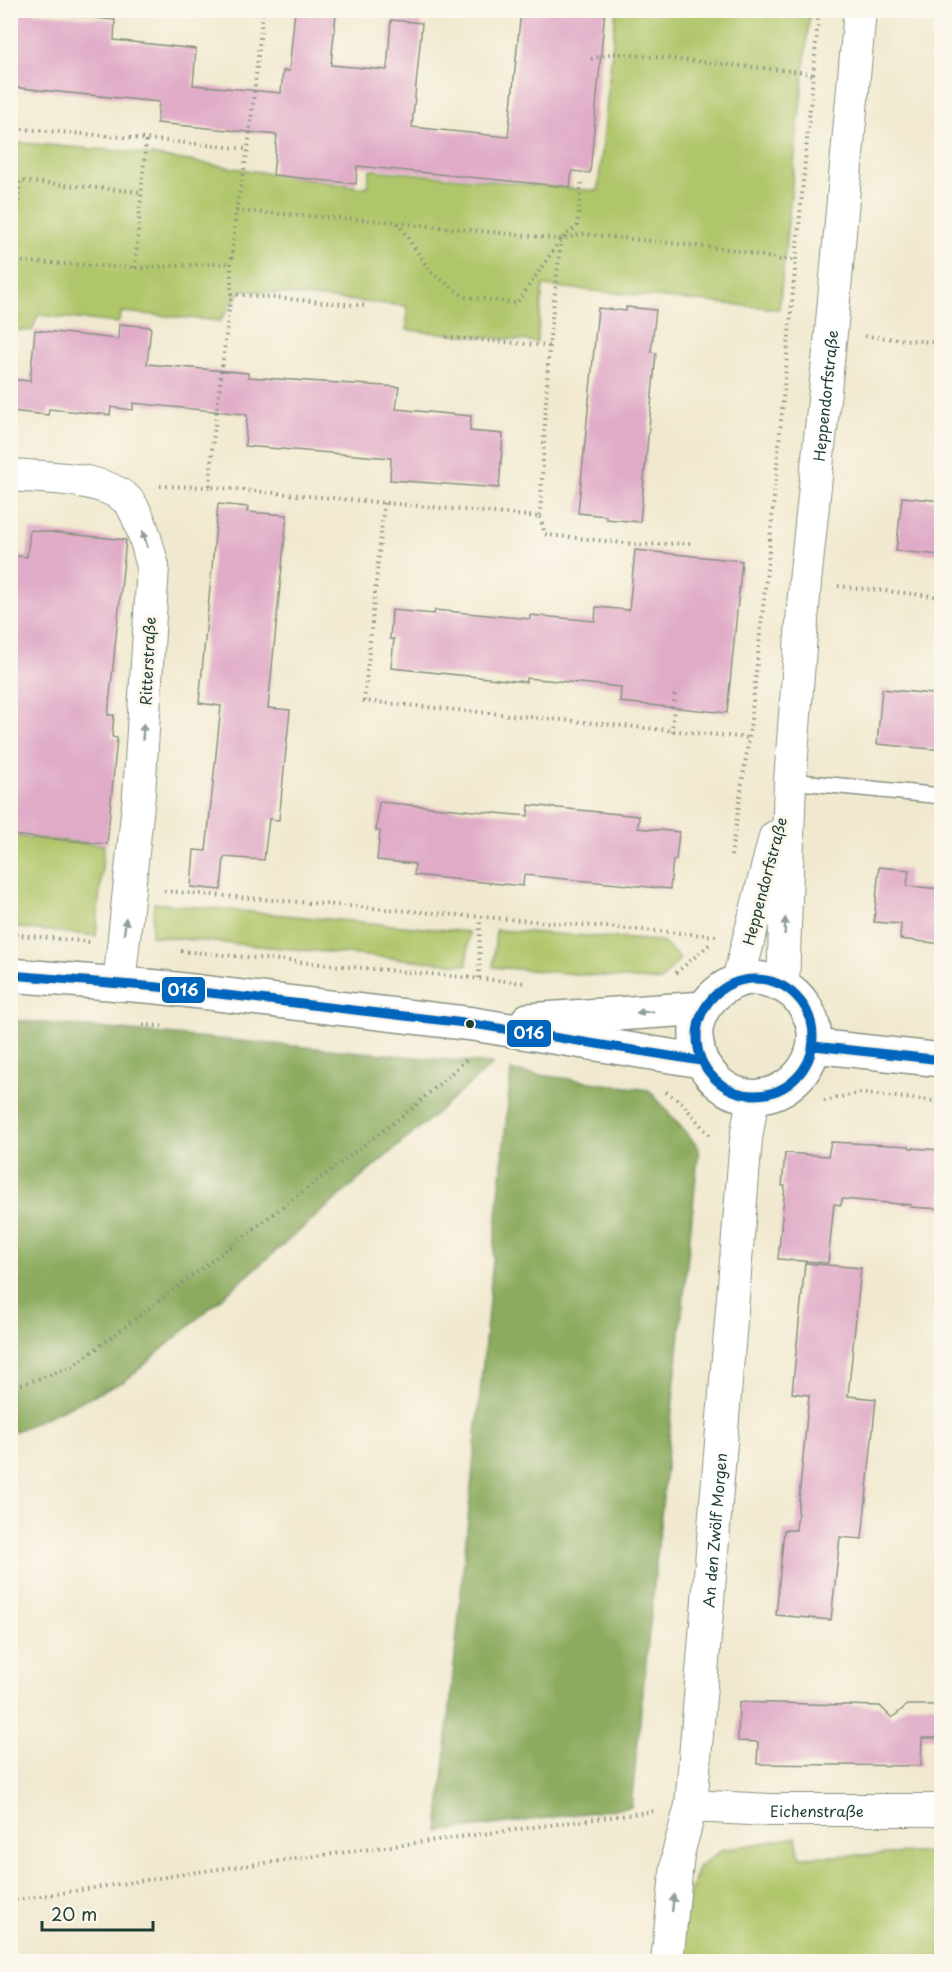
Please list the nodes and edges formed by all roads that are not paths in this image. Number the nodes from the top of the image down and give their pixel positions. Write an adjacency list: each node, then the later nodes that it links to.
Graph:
1 (860, 10): 3 (street, Heppendorfstraße)
2 (10, 475): 7 (street, Ritterstraße, one-way to 2)
3 (790, 781): 4 (lane); 6 (street, Heppendorfstraße); 8 (street, Heppendorfstraße, one-way to 3)
4 (942, 796)
5 (10, 975): 7 (main road)
6 (738, 981): 8 (main road); 9 (main road)
7 (120, 985): 10 (main road)
8 (783, 985): 11 (main road)
9 (704, 1008): 10 (main road, one-way to 10); 13 (main road)
10 (472, 1024): 13 (main road)
11 (814, 1046): 12 (main road); 14 (main road)
12 (942, 1060)
13 (701, 1061): 14 (main road)
14 (753, 1096): 15 (street, An den Zwölf Morgen)
15 (691, 1806): 16 (street, Eichenstraße); 17 (street, An den Zwölf Morgen, one-way to 15)
16 (942, 1810)
17 (667, 1962)

